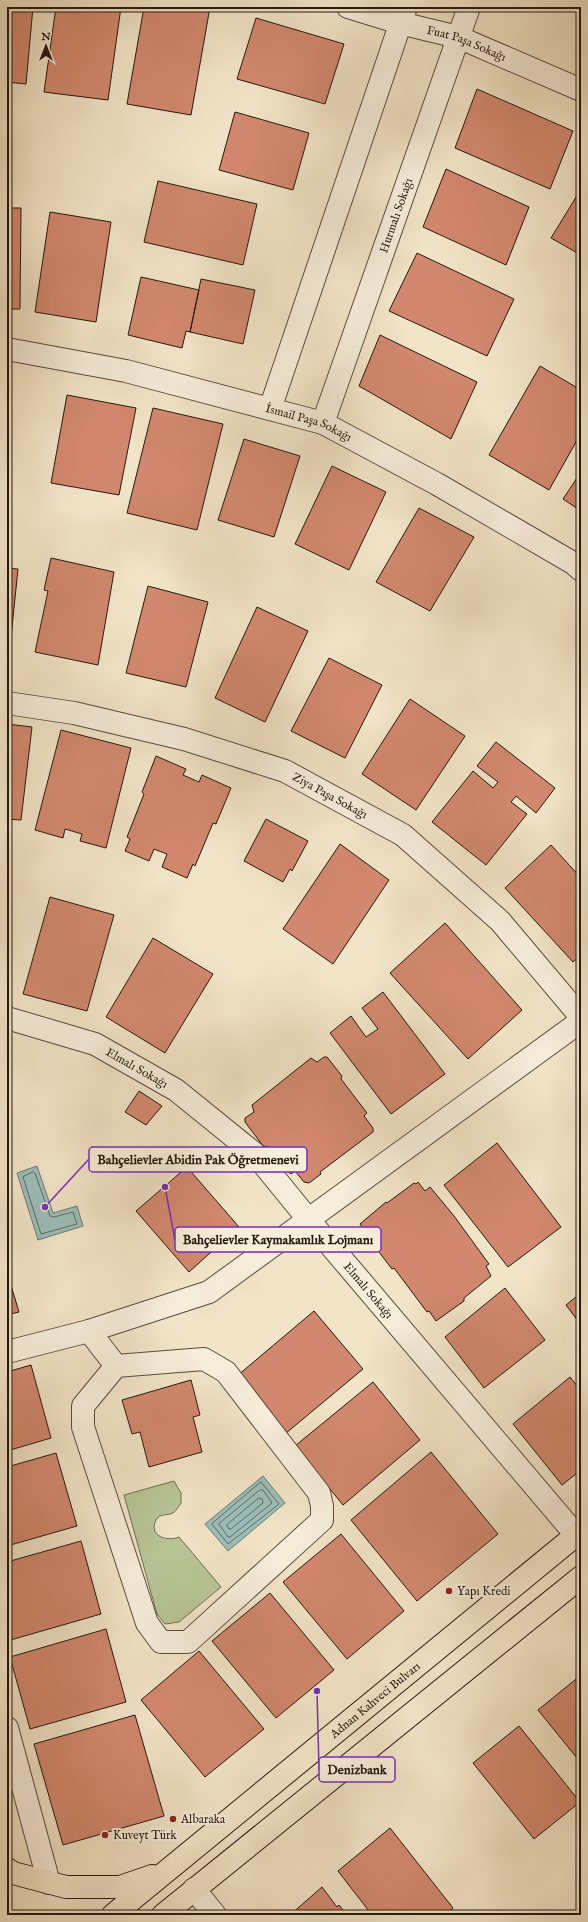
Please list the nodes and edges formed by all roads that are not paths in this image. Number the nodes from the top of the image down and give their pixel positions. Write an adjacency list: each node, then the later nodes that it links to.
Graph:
1 (348, 7): 3 (street, Fuat Paşa Sokağı)
2 (469, 7): 4 (street, Hurmalı Sokağı)
3 (403, 15): 4 (street, Fuat Paşa Sokağı); 7 (street)
4 (458, 38): 5 (street, Fuat Paşa Sokağı); 8 (street, Hurmalı Sokağı)
5 (581, 90)
6 (7, 349): 7 (street, İsmail Paşa Sokağı)
7 (270, 409): 8 (street, İsmail Paşa Sokağı)
8 (324, 423): 9 (street, İsmail Paşa Sokağı)
9 (581, 570)
10 (7, 703): 11 (street, Ziya Paşa Sokağı)
11 (581, 1017)
12 (7, 1018): 14 (street, Elmalı Sokağı)
13 (581, 1021): 14 (street)
14 (308, 1219): 15 (street); 18 (street, Elmalı Sokağı)
15 (89, 1331): 16 (street); 17 (street)
16 (7, 1352)
17 (116, 1366): 17 (street)
18 (578, 1533): 21 (main road, Adnan Kahveci Bulvarı)
19 (581, 1577): 24 (main road)
20 (7, 1728): 23 (street)
21 (200, 1845): 23 (main road); 25 (main road, Adnan Kahveci Bulvarı)
22 (7, 1869): 23 (main road)
23 (49, 1883)
24 (194, 1889): 26 (main road); 27 (street)
25 (113, 1915)
26 (163, 1915)
27 (215, 1915)

